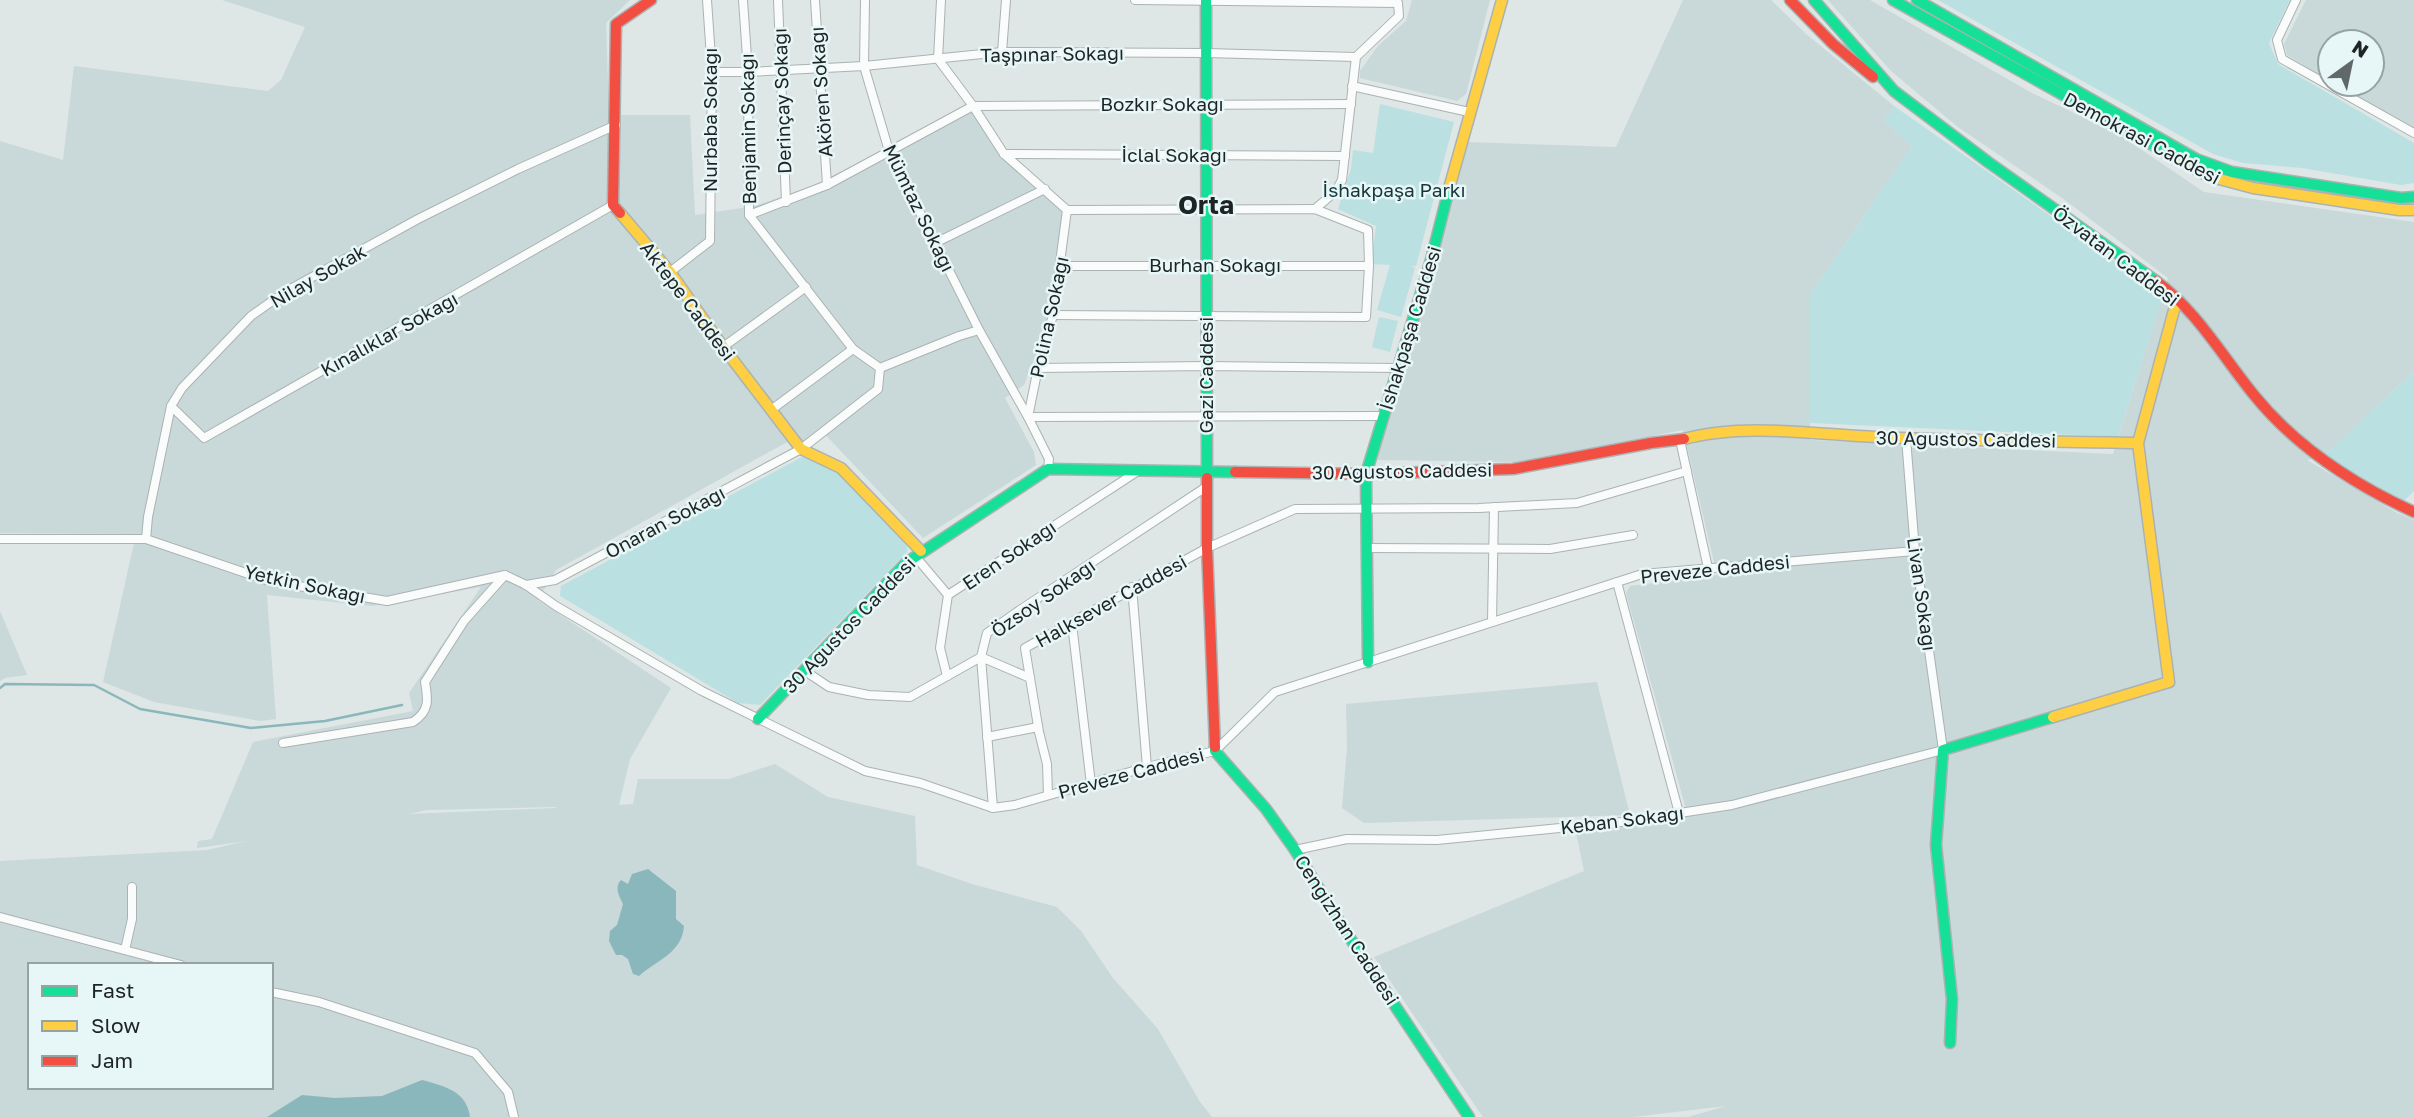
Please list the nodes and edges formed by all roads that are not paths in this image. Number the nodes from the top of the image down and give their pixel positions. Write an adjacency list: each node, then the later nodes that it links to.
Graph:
1 (651, 0): 32 (street)
2 (707, 0): 24 (street, Nurbaba Sokağı)
3 (743, 0): 25 (street, Benjamin Sokağı)
4 (778, 0): 23 (street, Derinçay Sokağı)
5 (815, 0): 22 (street, Akören Sokağı)
6 (865, 0): 21 (street, Mümtaz Sokağı)
7 (941, 0): 20 (street)
8 (1006, 0): 17 (street)
9 (1135, 0): 10 (street)
10 (1206, 0): 18 (street, Gazi Caddesi); 19 (street)
11 (1502, 0): 31 (street, İshakpaşa Caddesi)
12 (1790, 0): 27 (street)
13 (1814, 0): 27 (street, Özvatan Caddesi)
14 (1893, 0): 46 (street, Demokrasi Caddesi)
15 (1917, 0): 40 (street, Demokrasi Caddesi)
16 (2296, 0): 33 (street)
17 (1002, 52): 18 (street, Taşpınar Sokağı); 20 (street, Taşpınar Sokağı)
18 (1206, 53): 19 (street, Taşpınar Sokağı); 28 (street, Gazi Caddesi)
19 (1356, 57): 26 (street)
20 (938, 59): 21 (street, Taşpınar Sokağı); 30 (street)
21 (864, 66): 22 (street, Taşpınar Sokağı); 34 (street, Mümtaz Sokağı)
22 (819, 68): 23 (street, Taşpınar Sokağı); 38 (street, Akören Sokağı)
23 (780, 70): 25 (street, Taşpınar Sokağı); 41 (street, Derinçay Sokağı)
24 (712, 72): 25 (street, Taşpınar Sokağı); 52 (street, Nurbaba Sokağı)
25 (748, 72): 47 (street, Benjamin Sokağı)
26 (1352, 86): 29 (street); 31 (street)
27 (1894, 91): 54 (street, Özvatan Caddesi)
28 (1206, 103): 29 (street, Bozkır Sokağı); 30 (street, Bozkır Sokağı); 36 (street, Gazi Caddesi)
29 (1350, 104): 37 (street)
30 (973, 106): 34 (street); 35 (street)
31 (1469, 112): 63 (street, İshakpaşa Caddesi)
32 (616, 125): 42 (street); 64 (street, Nilay Sokak)
33 (2414, 133)
34 (889, 150): 38 (street); 48 (street, Mümtaz Sokağı)
35 (1003, 154): 36 (street, İclal Sokağı); 39 (street)
36 (1206, 155): 37 (street, İclal Sokağı); 43 (street, Gazi Caddesi)
37 (1345, 156): 44 (street)
38 (827, 185): 41 (street)
39 (1045, 189): 45 (street); 48 (street)
40 (2414, 198)
41 (786, 202): 47 (street)
42 (613, 205): 52 (street, Aktepe Caddesi); 64 (street, Kınalıklar Sokağı)
43 (1206, 209): 44 (street); 45 (street); 49 (street, Gazi Caddesi)
44 (1315, 209): 51 (street)
45 (1067, 210): 50 (street, Polina Sokağı)
46 (2414, 210)
47 (750, 215): 53 (street, Benjamin Sokağı)
48 (935, 243): 57 (street, Mümtaz Sokağı)
49 (1206, 265): 50 (street, Burhan Sokağı); 51 (street, Burhan Sokağı); 56 (street, Gazi Caddesi)
50 (1061, 266): 55 (street, Polina Sokağı)
51 (1369, 266): 56 (street)
52 (670, 272): 58 (street, Aktepe Caddesi)
53 (806, 287): 58 (street); 59 (street, Benjamin Sokağı)
54 (2177, 299): 71 (street); 81 (street, Özvatan Caddesi)
55 (1053, 315): 56 (street); 62 (street, Polina Sokağı)
56 (1206, 316): 60 (street, Gazi Caddesi)
57 (979, 330): 61 (street); 68 (street, Mümtaz Sokağı)
58 (723, 347): 65 (street, Aktepe Caddesi)
59 (853, 349): 61 (street, Benjamin Sokağı); 65 (street)
60 (1206, 366): 62 (street); 63 (street); 66 (street, Gazi Caddesi)
61 (880, 368): 72 (street, Onaran Sokağı)
62 (1038, 368): 68 (street, Polina Sokağı)
63 (1398, 368): 67 (street, İshakpaşa Caddesi)
64 (172, 407): 84 (street, Nilay Sokak)
65 (771, 410): 72 (street, Aktepe Caddesi)
66 (1206, 415): 67 (street); 68 (street); 75 (street, Gazi Caddesi)
67 (1384, 416): 77 (street, İshakpaşa Caddesi)
68 (1028, 417): 73 (street)
69 (1906, 438): 70 (street, 30 Ağustos Caddesi); 71 (street, 30 Ağustos Caddesi); 88 (street, Livan Sokağı)
70 (1681, 440): 76 (street); 77 (street, 30 Ağustos Caddesi)
71 (2138, 443): 107 (street)
72 (801, 449): 89 (street, Aktepe Caddesi); 93 (street, Onaran Sokağı)
73 (1048, 468): 74 (street, 30 Ağustos Caddesi); 89 (street, 30 Ağustos Caddesi)
74 (1139, 470): 75 (street, 30 Ağustos Caddesi); 95 (street, Eren Sokağı)
75 (1206, 470): 77 (street, 30 Ağustos Caddesi); 78 (street, Gazi Caddesi)
76 (1687, 471): 79 (street); 90 (street)
77 (1366, 474): 80 (street, İshakpaşa Caddesi)
78 (1206, 487): 85 (street, Gazi Caddesi); 98 (street, Özsoy Sokağı)
79 (1494, 507): 80 (street); 87 (street)
80 (1367, 508): 85 (street, Halksever Caddesi); 86 (street, İshakpaşa Caddesi)
81 (2414, 512)
82 (1633, 535): 87 (street)
83 (0, 539): 84 (street, Yetkin Sokağı)
84 (146, 539): 91 (street, Yetkin Sokağı)
85 (1207, 548): 94 (street, Halksever Caddesi); 108 (street, Gazi Caddesi)
86 (1367, 548): 87 (street); 99 (street, İshakpaşa Caddesi)
87 (1494, 549): 96 (street)
88 (1915, 551): 90 (street, Preveze Caddesi); 107 (street, Livan Sokağı)
89 (918, 554): 95 (street); 100 (street, 30 Ağustos Caddesi)
90 (1708, 568): 92 (street, Preveze Caddesi)
91 (505, 575): 93 (street); 106 (street)
92 (1617, 582): 96 (street, Preveze Caddesi); 113 (street)
93 (526, 585): 103 (street, Preveze Caddesi)
94 (1132, 587): 97 (street, Halksever Caddesi); 109 (street)
95 (948, 595): 101 (street, Eren Sokağı)
96 (1492, 622): 99 (street, Preveze Caddesi)
97 (1072, 624): 102 (street, Halksever Caddesi); 110 (street)
98 (981, 657): 101 (street, Özsoy Sokağı); 102 (street); 105 (street)
99 (1368, 662): 108 (street, Preveze Caddesi)
100 (805, 671): 101 (street, Özsoy Sokağı); 103 (street, 30 Ağustos Caddesi)
101 (947, 676)
102 (1030, 678): 104 (street, Halksever Caddesi)
103 (758, 719): 112 (street, Preveze Caddesi)
104 (1038, 727): 105 (street); 111 (street, Halksever Caddesi)
105 (987, 737): 112 (street)
106 (284, 743)
107 (1943, 750): 113 (street, Keban Sokağı); 120 (street)
108 (1215, 751): 109 (street, Preveze Caddesi); 114 (street, Cengizhan Caddesi)
109 (1147, 767): 110 (street, Preveze Caddesi)
110 (1091, 783): 111 (street, Preveze Caddesi)
111 (1048, 795): 112 (street, Preveze Caddesi)
112 (993, 808)
113 (1679, 813): 114 (street, Keban Sokağı)
114 (1295, 850): 122 (street, Cengizhan Caddesi)
115 (132, 887): 117 (street)
116 (0, 917): 117 (street)
117 (125, 950): 118 (street)
118 (174, 963)
119 (273, 992): 121 (street)
120 (1951, 1043)
121 (514, 1117)
122 (1469, 1117)

